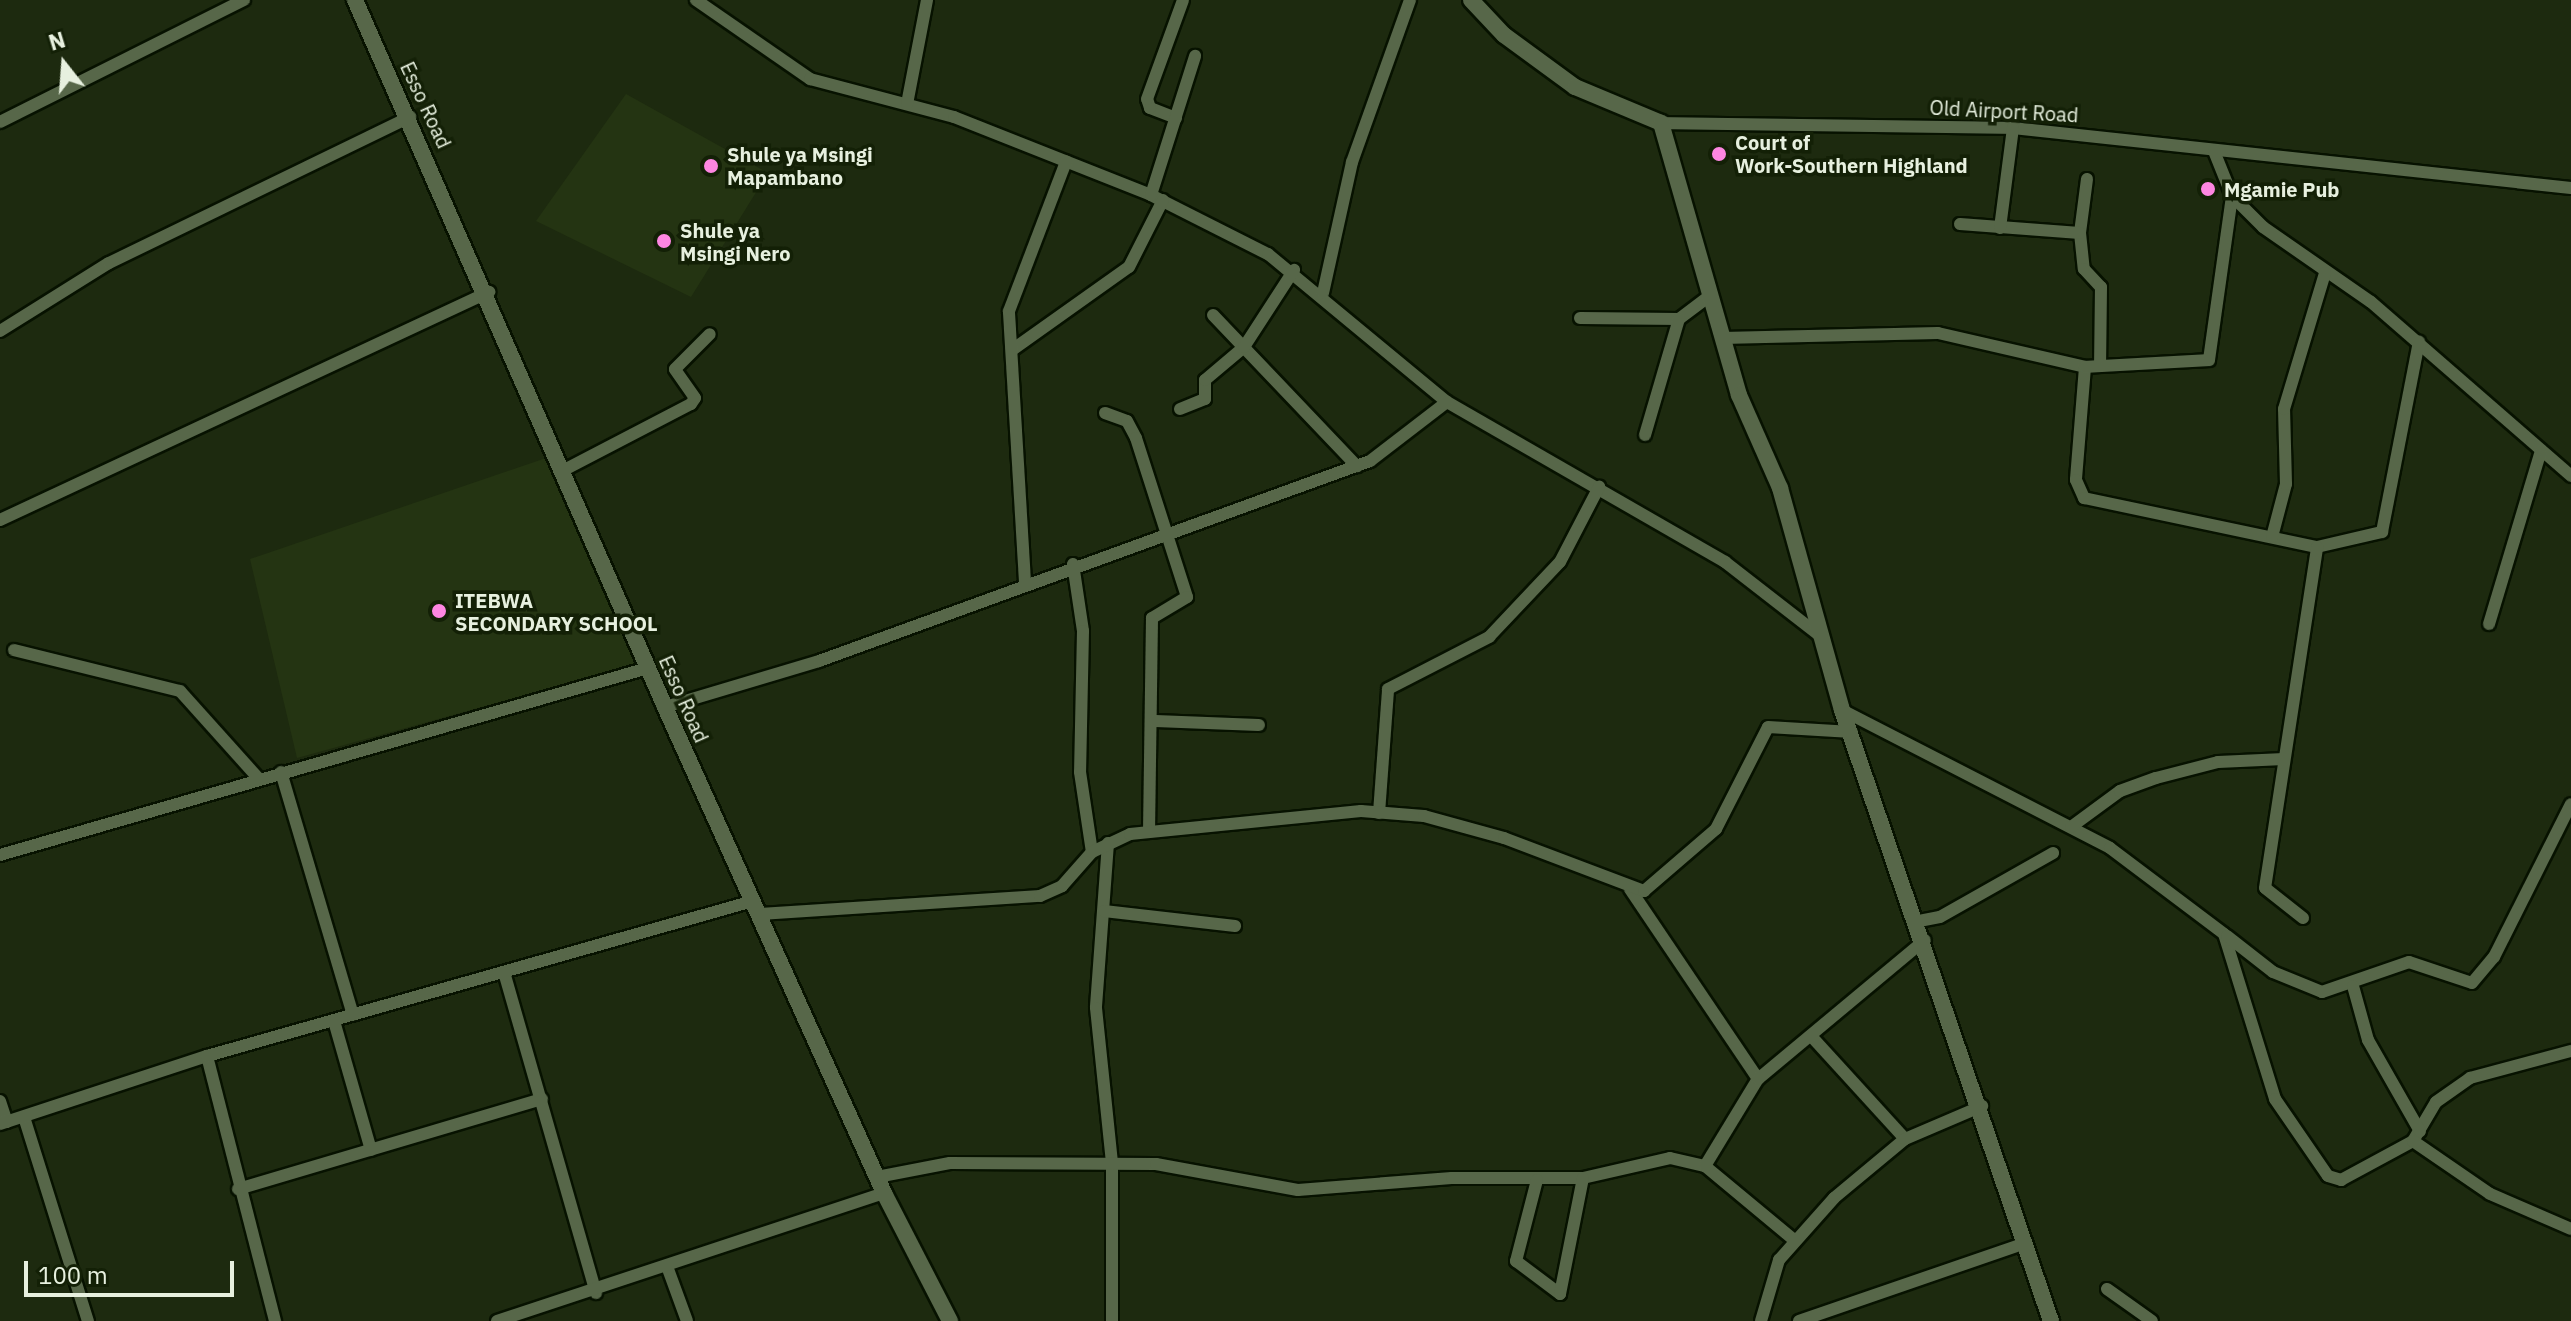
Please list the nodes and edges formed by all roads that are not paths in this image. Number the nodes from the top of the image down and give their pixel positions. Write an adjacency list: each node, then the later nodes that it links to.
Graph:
1 (244, 0): 12 (street)
2 (355, 0): 10 (street, Esso Road)
3 (696, 0): 9 (street)
4 (927, 0): 9 (street)
5 (1183, 0): 11 (street)
6 (1410, 0): 27 (street)
7 (1471, 0): 13 (street, Old Airport Road)
8 (1195, 56): 11 (street)
9 (907, 104): 16 (street)
10 (410, 117): 26 (street, Esso Road); 32 (street)
11 (1176, 118): 20 (street)
12 (0, 122)
13 (1661, 123): 14 (street, Old Airport Road); 28 (street)
14 (2013, 128): 15 (street, Old Airport Road); 22 (street)
15 (2214, 151): 18 (street, Old Airport Road); 19 (street)
16 (1066, 162): 20 (street); 37 (street)
17 (2087, 179): 23 (street)
18 (2571, 188)
19 (2232, 196): 25 (street); 38 (street)
20 (1157, 197): 24 (street); 37 (street)
21 (1960, 224): 22 (street)
22 (2000, 228): 23 (street)
23 (2080, 233): 38 (street)
24 (1294, 270): 27 (street); 36 (street)
25 (2325, 273): 35 (street); 51 (street)
26 (489, 292): 46 (street, Esso Road); 49 (street)
27 (1323, 293): 40 (street)
28 (1709, 296): 31 (street); 34 (street)
29 (1213, 315): 36 (street)
30 (1580, 318): 31 (street)
31 (1679, 319): 43 (street)
32 (0, 331)
33 (710, 334): 46 (street)
34 (1722, 338): 39 (street); 56 (street)
35 (2419, 342): 44 (street); 52 (street)
36 (1244, 347): 41 (street); 45 (street)
37 (1012, 350): 54 (street)
38 (2100, 366): 39 (street)
39 (2085, 367): 51 (street)
40 (1447, 402): 45 (street); 48 (street)
41 (1180, 409)
42 (1105, 413): 50 (street)
43 (1645, 435)
44 (2541, 451): 47 (street); 55 (street)
45 (1357, 466): 50 (street)
46 (564, 470): 58 (street, Esso Road)
47 (2571, 476)
48 (1599, 487): 56 (street); 68 (street)
49 (0, 520)
50 (1170, 532): 53 (street); 61 (street)
51 (2272, 537): 52 (street)
52 (2317, 547): 64 (street)
53 (1073, 564): 54 (street); 72 (street)
54 (1025, 582): 59 (street)
55 (2489, 624)
56 (1825, 639): 60 (street)
57 (14, 650): 66 (street)
58 (648, 668): 59 (street, Esso Road); 65 (street)
59 (665, 707): 76 (street, Esso Road)
60 (1842, 710): 63 (street); 69 (street)
61 (1155, 721): 62 (street); 70 (street)
62 (1259, 725)
63 (1852, 732): 75 (street); 79 (street)
64 (2284, 759): 69 (street); 78 (street)
65 (281, 772): 66 (street); 85 (street)
66 (258, 778): 74 (street)
67 (2571, 804): 84 (street)
68 (1379, 813): 70 (street); 75 (street)
69 (2071, 827): 81 (street)
70 (1149, 830): 71 (street)
71 (1108, 843): 72 (street); 77 (street)
72 (1092, 852): 76 (street)
73 (2053, 853): 79 (street)
74 (0, 855)
75 (1630, 889): 90 (street)
76 (756, 908): 83 (street); 103 (street, Esso Road)
77 (1104, 911): 80 (street); 99 (street)
78 (2303, 918)
79 (1919, 921): 82 (street)
80 (1235, 926)
81 (2224, 934): 84 (street); 96 (street)
82 (1925, 940): 87 (street); 93 (street)
83 (504, 972): 85 (street); 91 (street)
84 (2353, 986): 96 (street)
85 (353, 1015): 86 (street)
86 (334, 1021): 89 (street); 98 (street)
87 (1811, 1036): 90 (street); 97 (street)
88 (2571, 1051): 96 (street)
89 (207, 1056): 94 (street); 104 (street)
90 (1758, 1079): 100 (street)
91 (542, 1099): 98 (street); 110 (street)
92 (0, 1101): 95 (street)
93 (1982, 1106): 97 (street); 107 (street)
94 (24, 1117): 95 (street); 112 (street)
95 (4, 1123)
96 (2416, 1136): 105 (street)
97 (1905, 1139): 106 (street)
98 (371, 1150): 104 (street)
99 (1112, 1163): 102 (street); 103 (street); 117 (street)
100 (1705, 1166): 101 (street); 106 (street)
101 (1583, 1178): 102 (street); 102 (street)
102 (1537, 1180)
103 (880, 1185): 108 (street); 116 (street, Esso Road)
104 (238, 1189): 113 (street)
105 (2571, 1229)
106 (1794, 1240): 118 (street)
107 (2026, 1243): 111 (street); 120 (street)
108 (668, 1269): 110 (street); 115 (street)
109 (2107, 1289): 121 (street)
110 (596, 1293): 114 (street)
111 (1832, 1316): 119 (street)
112 (88, 1321)
113 (275, 1321)
114 (497, 1321)
115 (687, 1321)
116 (950, 1321)
117 (1112, 1321)
118 (1761, 1321)
119 (1799, 1321)
120 (2051, 1321)
121 (2152, 1321)

